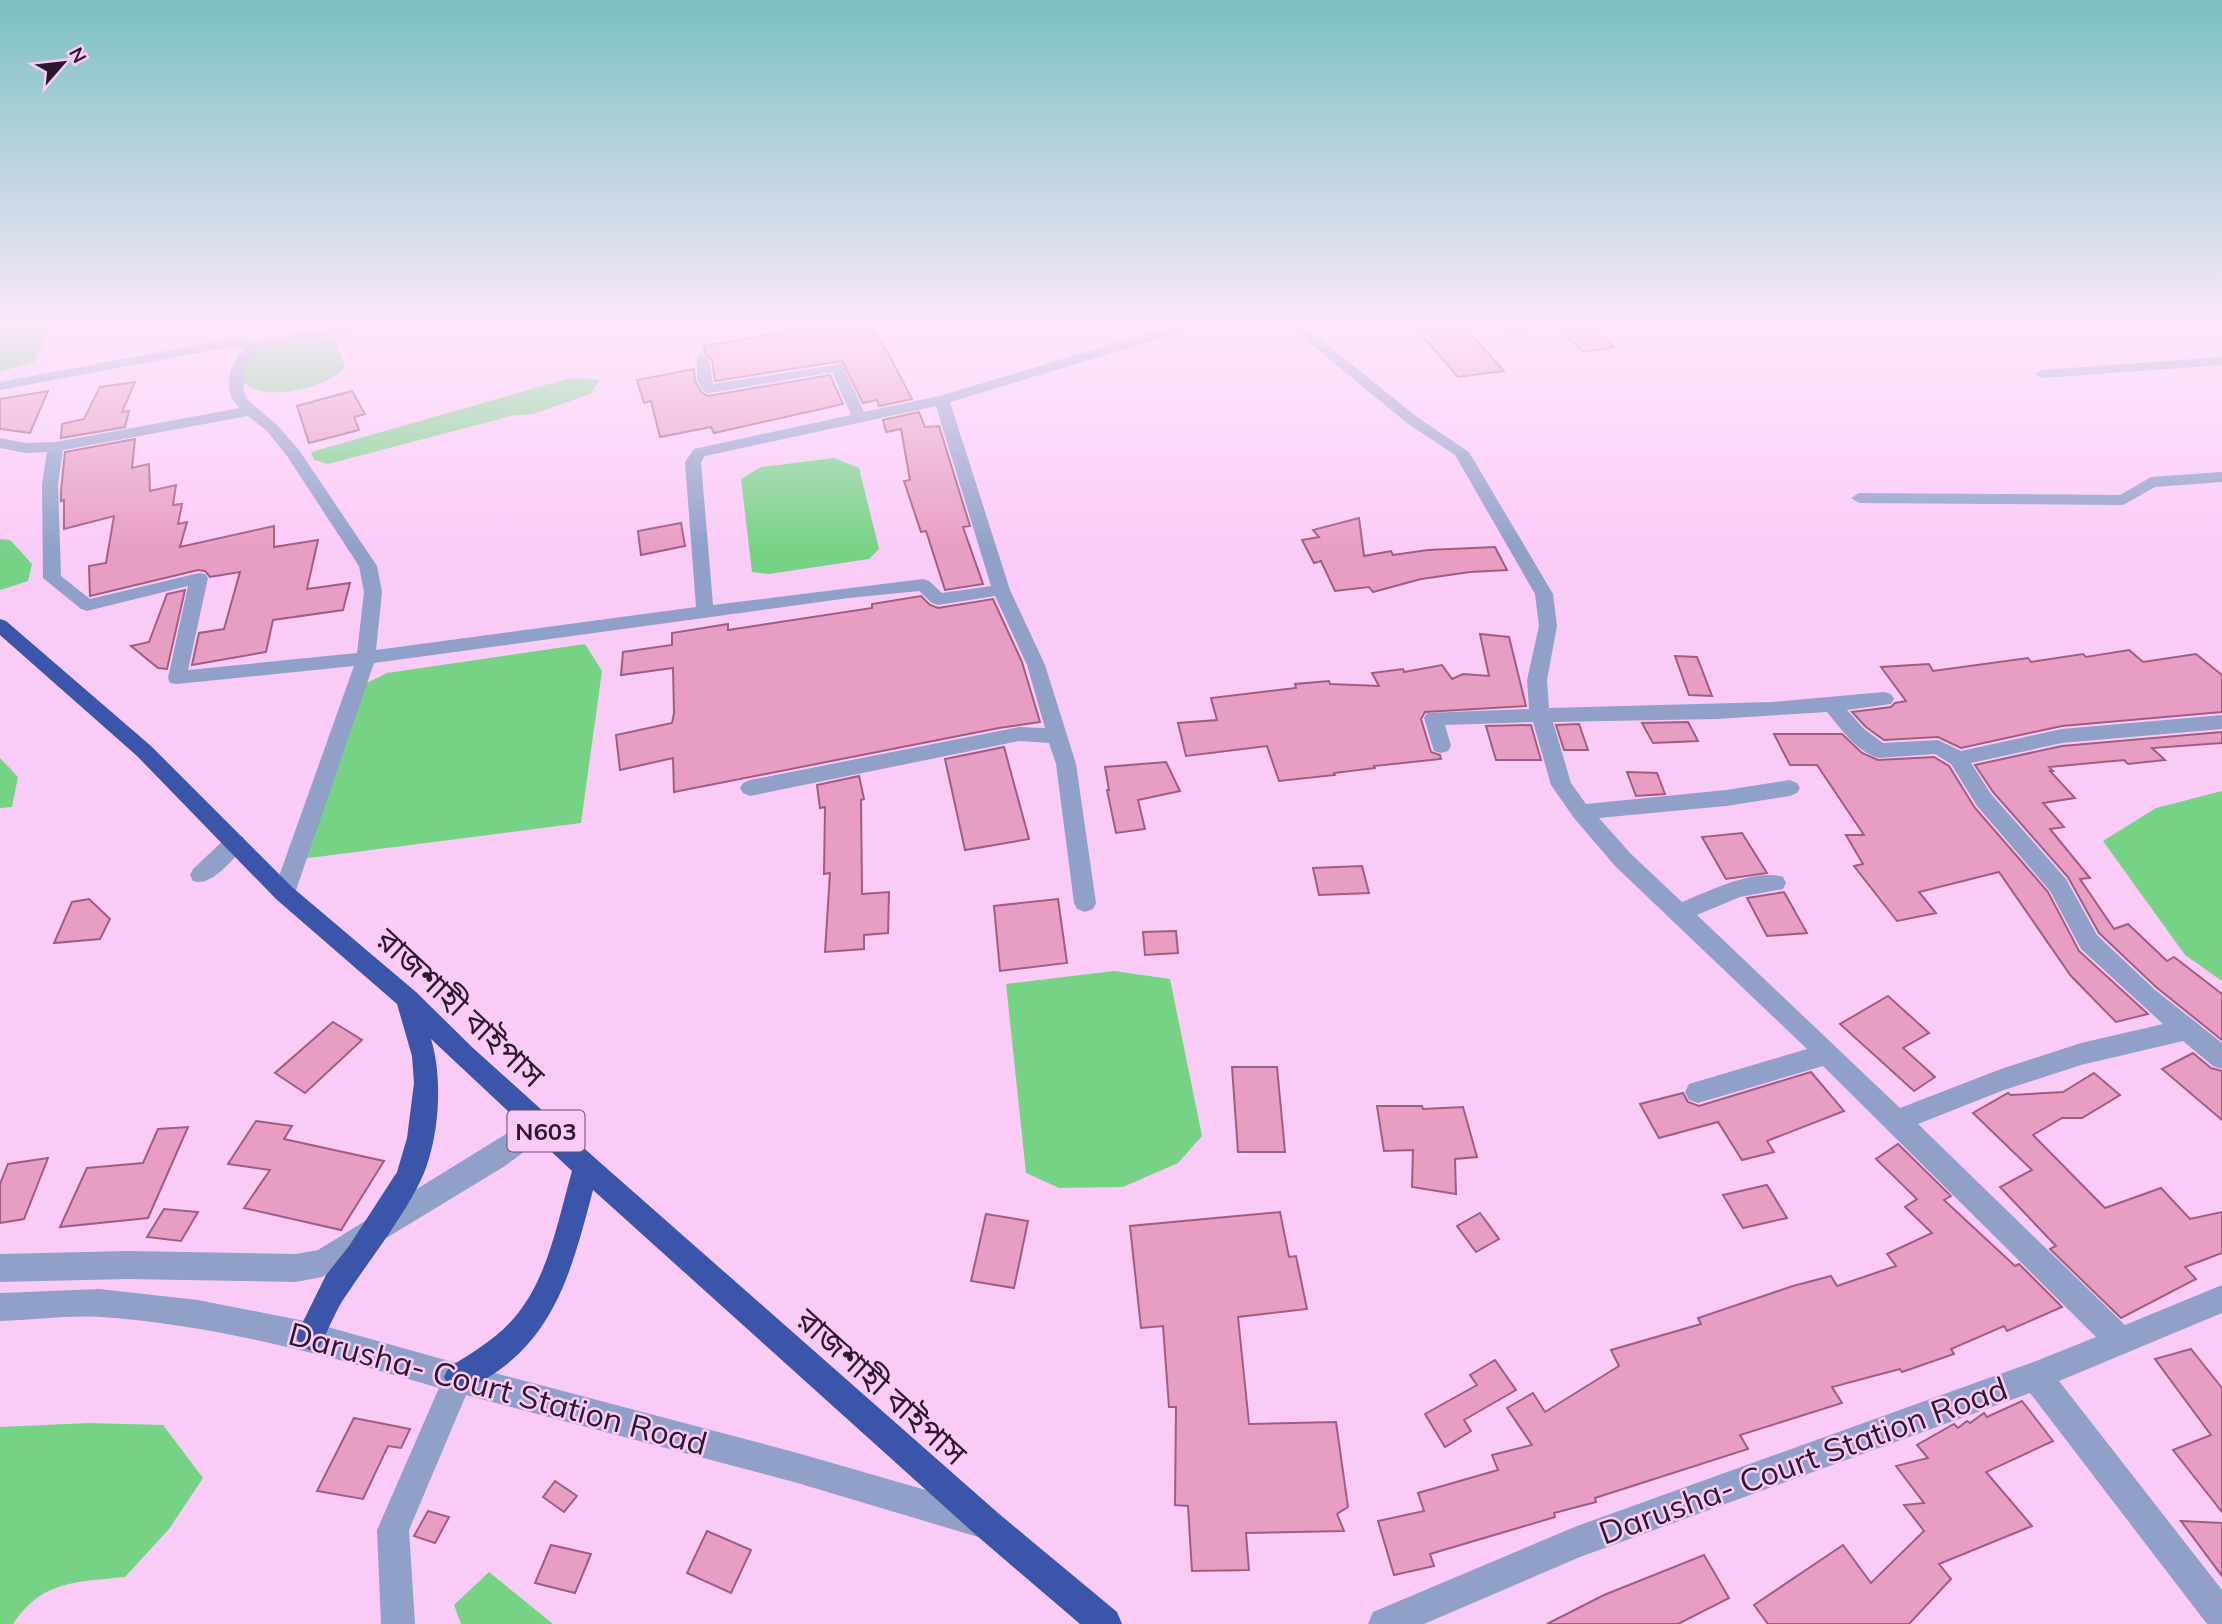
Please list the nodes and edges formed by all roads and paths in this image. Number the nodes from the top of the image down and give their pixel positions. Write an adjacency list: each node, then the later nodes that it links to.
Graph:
1 (239, 398): 6 (street)
2 (851, 398): 7 (street)
3 (949, 398): 5 (street)
4 (1385, 398): 18 (street)
5 (942, 400): 7 (street); 12 (street)
6 (250, 411): 9 (street); 15 (street)
7 (859, 417): 13 (street)
8 (0, 443): 9 (street)
9 (56, 447): 15 (street)
10 (2222, 477): 11 (street)
11 (1859, 498)
12 (1001, 590): 13 (street); 20 (street)
13 (705, 612): 15 (street)
14 (0, 625): 26 (highway, রাজশাহী বাইপাস / N603)
15 (366, 658): 29 (street)
16 (1884, 699): 17 (street)
17 (1833, 706): 18 (street); 22 (street)
18 (1541, 714): 21 (street); 25 (street)
19 (2222, 722): 22 (street)
20 (1057, 736): 23 (street); 30 (street)
21 (1441, 746)
22 (1958, 759): 33 (street)
23 (750, 788)
24 (1790, 788): 25 (street)
25 (1581, 811): 31 (street)
26 (235, 843): 27 (street); 29 (highway, রাজশাহী বাইপাস / N603)
27 (201, 876)
28 (1775, 883): 31 (street)
29 (284, 893): 32 (highway, রাজশাহী বাইপাস / N603)
30 (1085, 903)
31 (1680, 912): 34 (street)
32 (408, 999): 38 (highway, রাজশাহী বাইপাস / N603); 40 (highway)
33 (2187, 1029): 35 (street); 37 (street)
34 (1826, 1055): 36 (street); 37 (street)
35 (2222, 1058)
36 (1699, 1092)
37 (1896, 1121): 45 (street)
38 (540, 1125): 39 (highway, রাজশাহী বাইপাস / N603); 40 (street)
39 (586, 1167): 47 (highway); 48 (highway, রাজশাহী বাইপাস / N603)
40 (373, 1234): 41 (street); 44 (highway)
41 (0, 1268)
42 (2222, 1299): 45 (street, Darusha- Court Station Road)
43 (0, 1307): 44 (street, Darusha- Court Station Road)
44 (310, 1336): 47 (street, Darusha- Court Station Road)
45 (2121, 1341): 46 (street, Darusha- Court Station Road)
46 (2036, 1376): 49 (street); 52 (street, Darusha- Court Station Road)
47 (459, 1377): 48 (street, Darusha- Court Station Road); 50 (street)
48 (987, 1524): 51 (highway, রাজশাহী বাইপাস / N603)
49 (2222, 1617)
50 (398, 1624)
51 (1105, 1624)
52 (1385, 1624)

